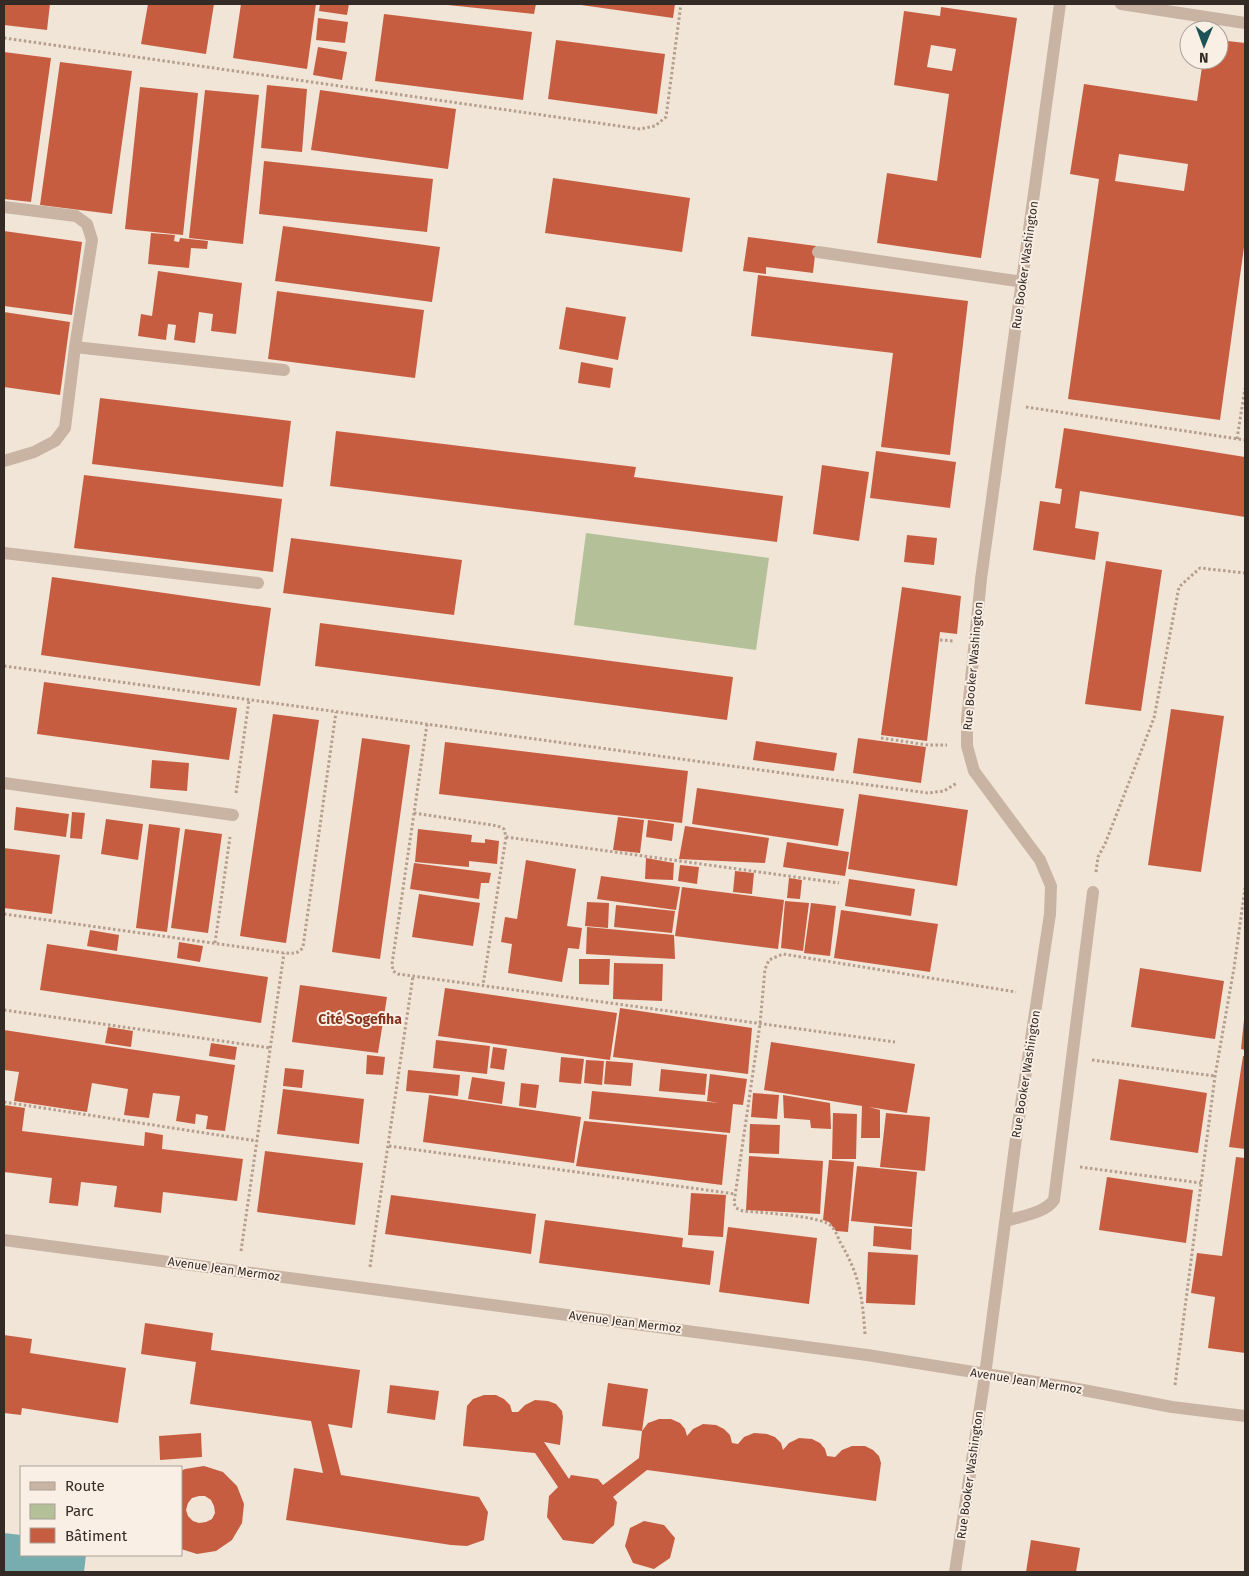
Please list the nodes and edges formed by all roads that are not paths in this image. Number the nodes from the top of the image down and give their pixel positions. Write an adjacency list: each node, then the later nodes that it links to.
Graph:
1 (1060, 4): 6 (street, Rue Booker Washington)
2 (1121, 4): 3 (street)
3 (1245, 23)
4 (4, 207): 7 (street)
5 (818, 252): 6 (street)
6 (1023, 282): 15 (street, Rue Booker Washington)
7 (75, 347): 8 (street); 9 (street)
8 (284, 370)
9 (4, 461)
10 (4, 553): 11 (street)
11 (258, 583)
12 (4, 783): 13 (street)
13 (233, 815)
14 (1093, 892): 15 (street)
15 (1006, 1221): 17 (street, Rue Booker Washington)
16 (4, 1240): 17 (street, Avenue Jean Mermoz)
17 (985, 1375): 18 (street, Avenue Jean Mermoz); 19 (street, Rue Booker Washington)
18 (1245, 1416)
19 (955, 1572)

